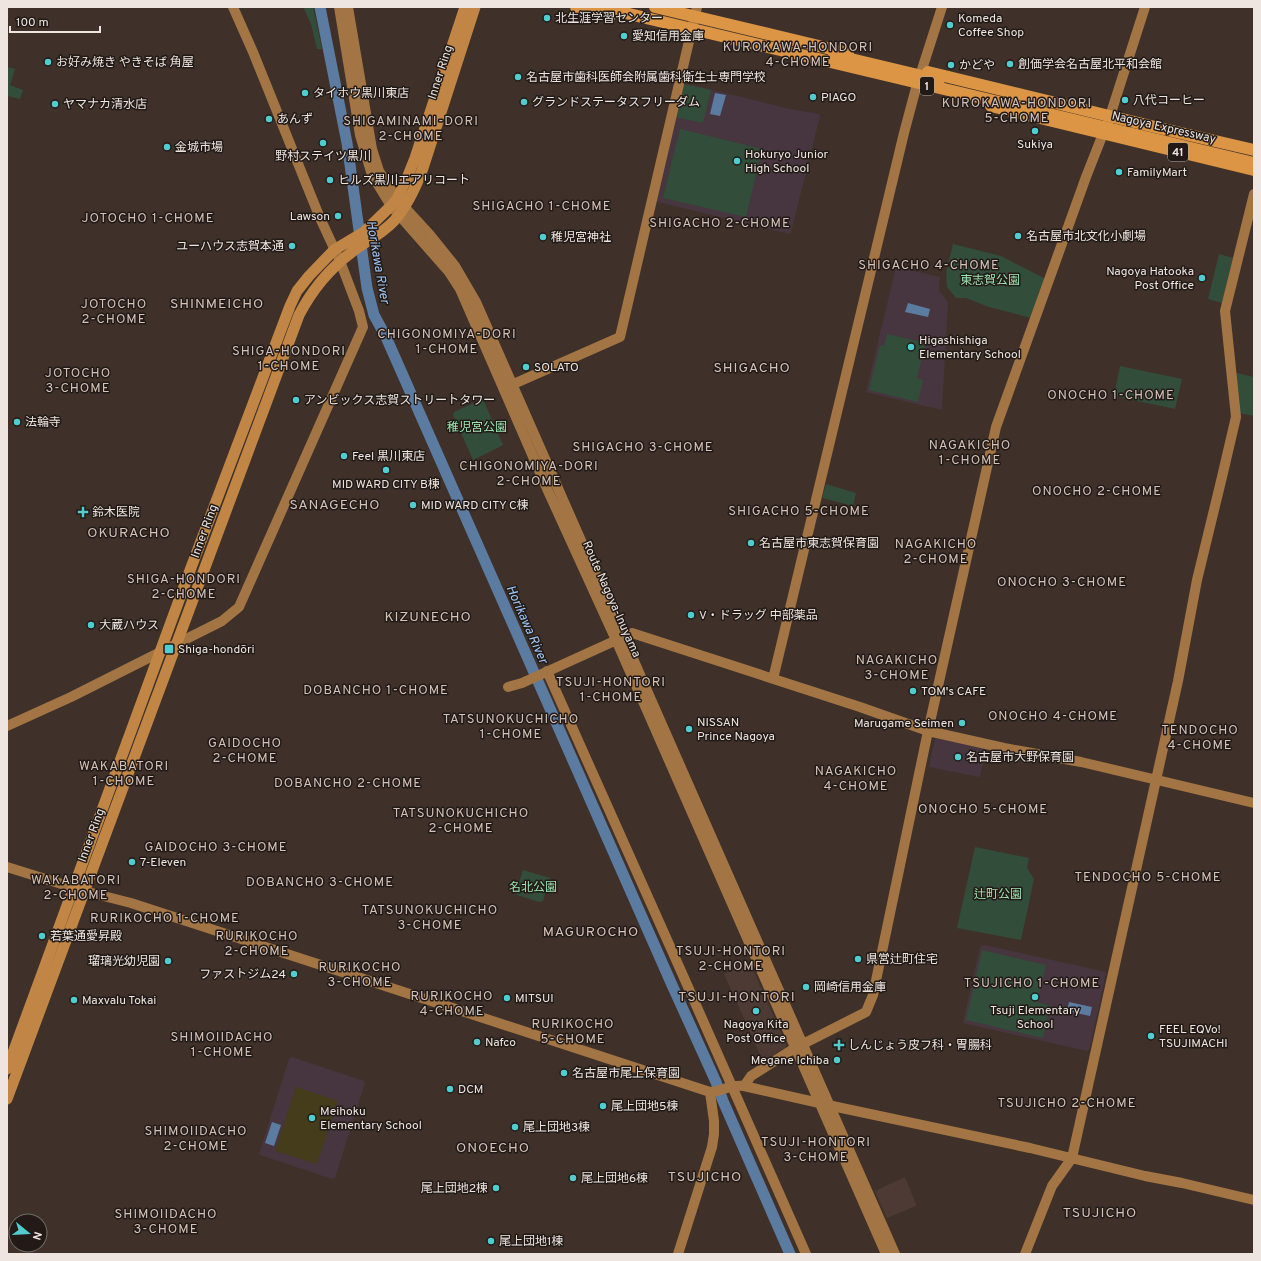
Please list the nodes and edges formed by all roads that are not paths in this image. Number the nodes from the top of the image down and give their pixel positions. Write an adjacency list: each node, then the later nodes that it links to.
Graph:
1 (233, 7): 24 (street)
2 (339, 7): 23 (street, Route Nagoya-Inuyama)
3 (348, 7): 23 (street, Route Nagoya-Inuyama)
4 (465, 7): 23 (main road, Inner Ring)
5 (475, 7): 23 (main road, Inner Ring)
6 (576, 7): 13 (highway, 41)
7 (600, 7): 20 (highway, Nagoya Expressway / 1, bridge)
8 (633, 7): 19 (highway, Nagoya Expressway / 1, bridge)
9 (655, 7): 12 (highway, 41)
10 (942, 7): 14 (street)
11 (1145, 7): 16 (street)
12 (696, 12): 13 (street); 14 (highway, 41)
13 (690, 33): 15 (highway, 41); 26 (street)
14 (922, 71): 15 (street); 16 (highway, 41)
15 (916, 88): 17 (highway, 41); 31 (street)
16 (1110, 116): 17 (street); 18 (highway, 41)
17 (1103, 134): 21 (highway, 41); 34 (street)
18 (1254, 150)
19 (1254, 155)
20 (1254, 163)
21 (1254, 170)
22 (1254, 194): 35 (street)
23 (398, 206): 24 (main road, Inner Ring); 25 (main road, Inner Ring); 26 (street, Route Nagoya-Inuyama)
24 (334, 250): 25 (street); 29 (main road, Inner Ring)
25 (340, 261): 28 (main road, Inner Ring); 28 (street)
26 (508, 386): 27 (street, Route Nagoya-Inuyama)
27 (620, 638): 30 (street); 31 (street); 40 (street, Route Nagoya-Inuyama)
28 (176, 644): 29 (street); 39 (main road, Inner Ring)
29 (160, 651): 33 (street); 38 (main road, Inner Ring)
30 (544, 673): 32 (street); 42 (street)
31 (773, 679): 34 (street)
32 (508, 687)
33 (7, 726)
34 (928, 731): 35 (street); 40 (street)
35 (1156, 779): 36 (street); 48 (street)
36 (1254, 803)
37 (7, 867): 38 (street)
38 (73, 888): 39 (street); 41 (main road, Inner Ring)
39 (84, 892): 44 (street); 45 (main road, Inner Ring)
40 (799, 1046): 43 (street); 46 (street, Route Nagoya-Inuyama); 47 (street, Route Nagoya-Inuyama)
41 (7, 1069)
42 (729, 1086): 43 (street); 44 (street); 51 (street)
43 (744, 1086): 46 (street)
44 (714, 1092): 50 (street)
45 (7, 1099)
46 (818, 1102): 47 (street); 52 (street, Route Nagoya-Inuyama)
47 (830, 1106): 48 (street); 53 (street, Route Nagoya-Inuyama)
48 (1072, 1158): 49 (street); 54 (street)
49 (1254, 1200)
50 (678, 1254)
51 (806, 1254)
52 (886, 1254)
53 (895, 1254)
54 (1025, 1254)

